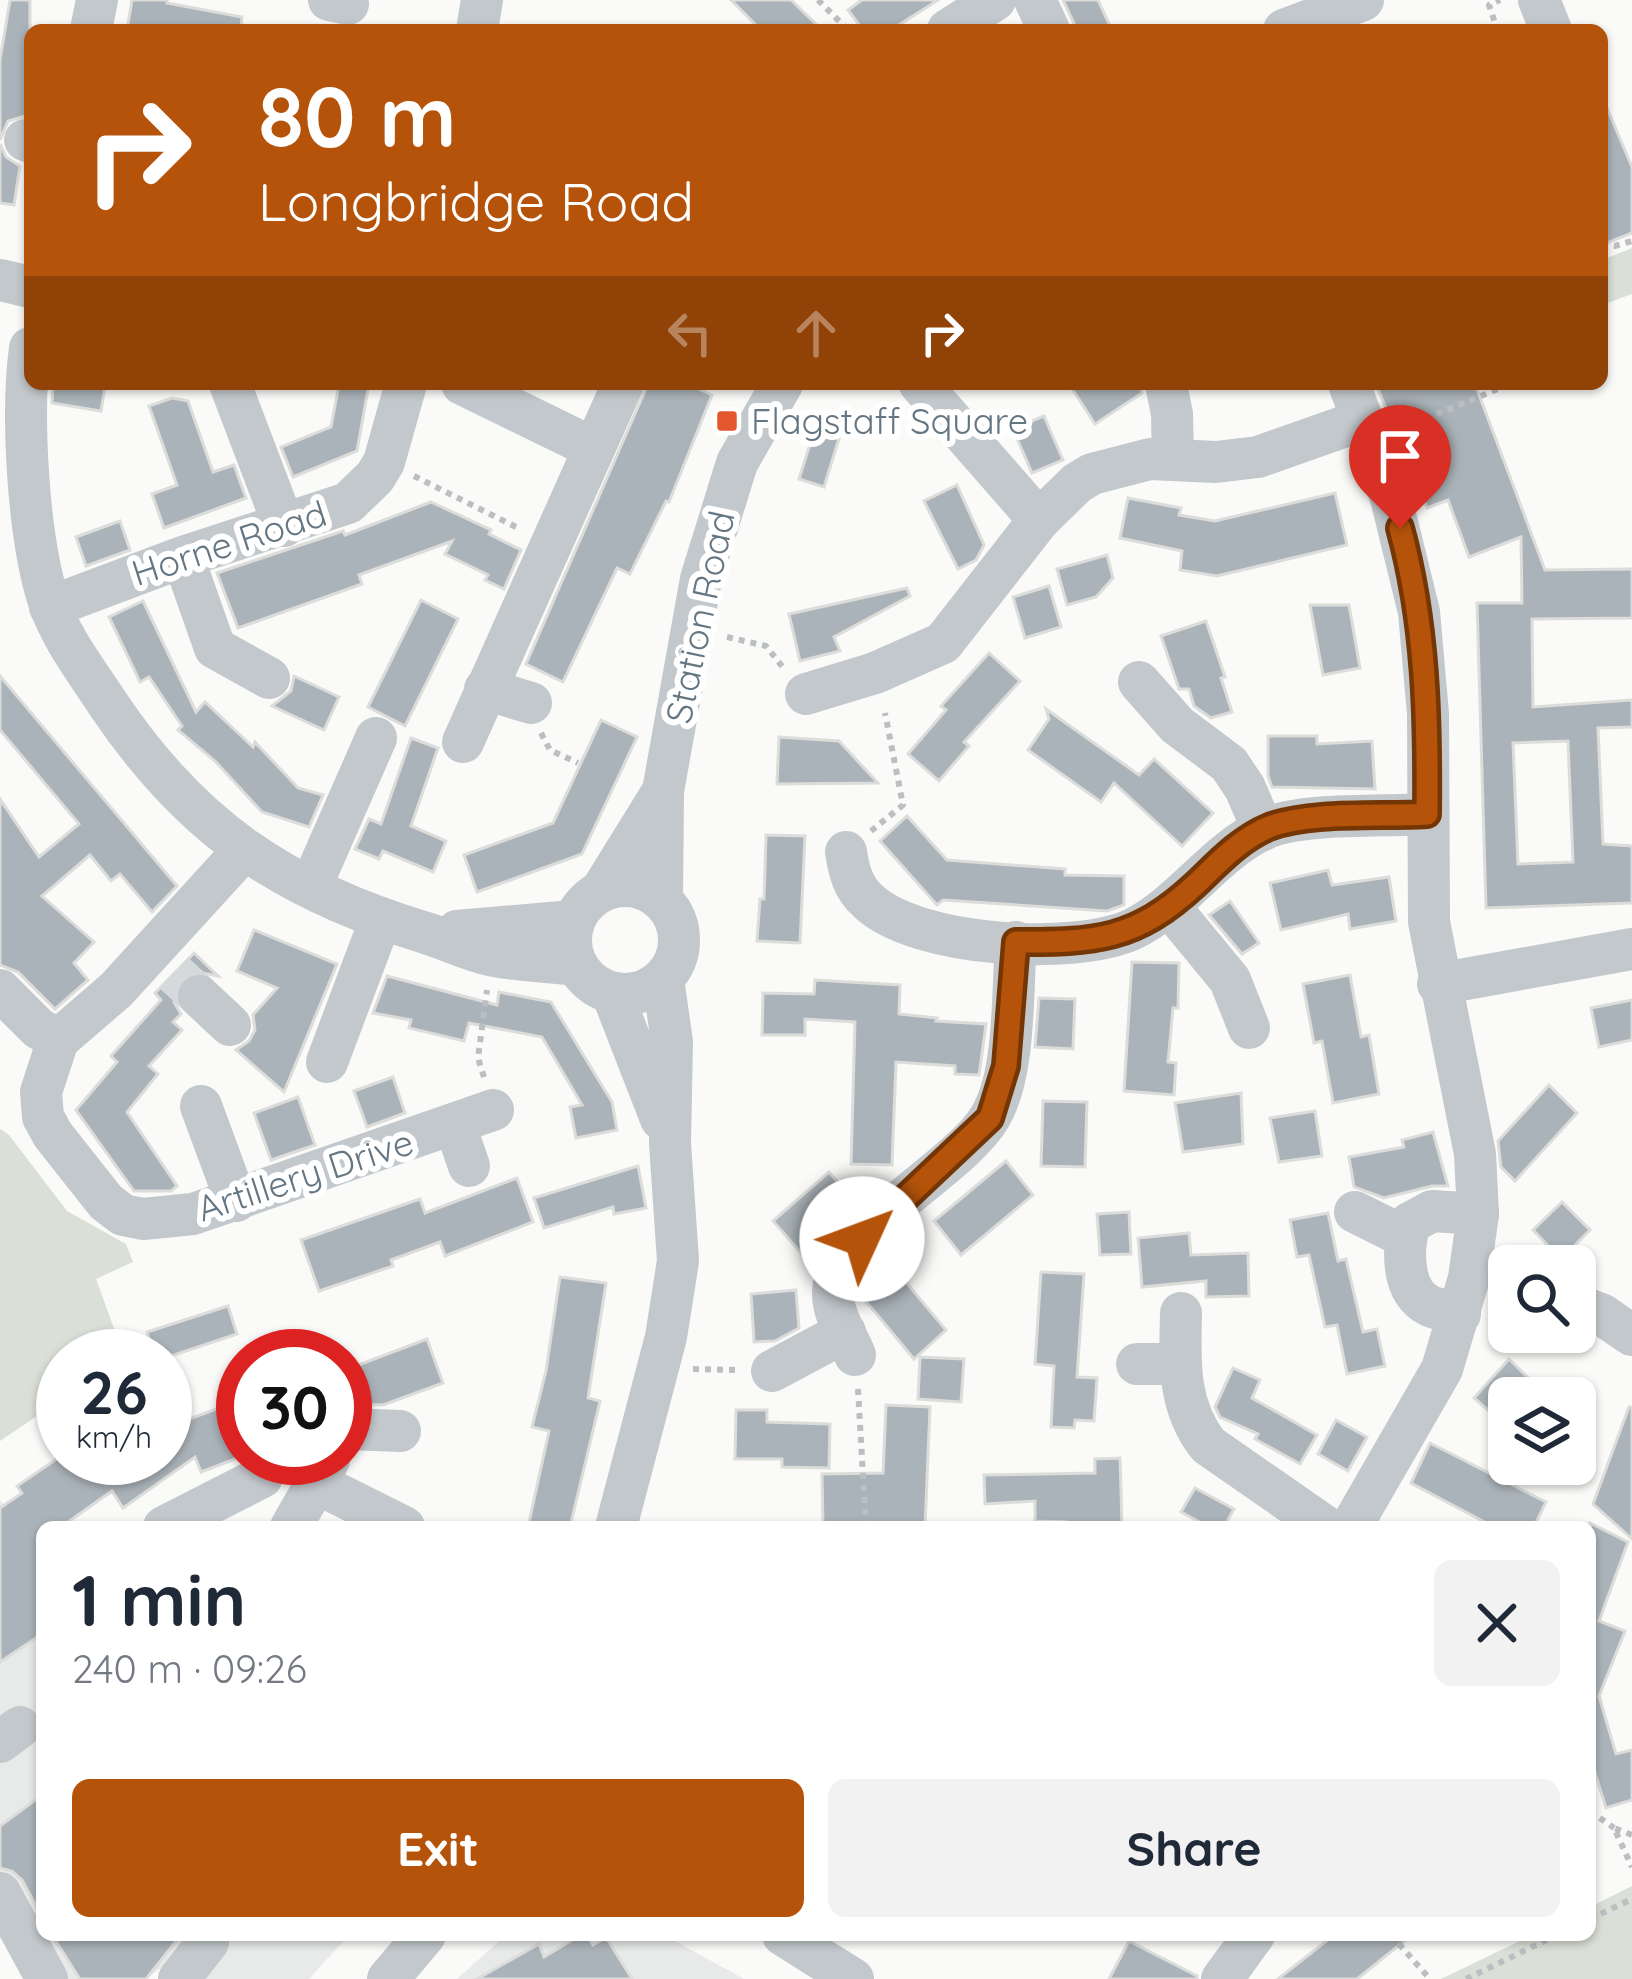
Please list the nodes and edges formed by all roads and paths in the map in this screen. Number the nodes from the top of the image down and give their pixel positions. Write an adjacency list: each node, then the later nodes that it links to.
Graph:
1 (818, 0): 5 (path)
2 (995, 0): 6 (street)
3 (1363, 0): 7 (street)
4 (1500, 0): 8 (path)
5 (842, 24)
6 (957, 24)
7 (1300, 24)
8 (1495, 24)
9 (29, 390): 26 (street)
10 (232, 390): 23 (street)
11 (404, 390): 21 (street, Horne Road)
12 (475, 390): 19 (street)
13 (620, 390): 19 (street)
14 (779, 390): 37 (street, Station Road)
15 (910, 390): 22 (street)
16 (1167, 390): 20 (street)
17 (1481, 390): 18 (path)
18 (1361, 415): 20 (street); 38 (street)
19 (593, 448): 24 (street)
20 (1173, 459): 22 (street)
21 (384, 462): 23 (street, Horne Road); 24 (path)
22 (1039, 520): 31 (street)
23 (284, 526): 25 (street, Horne Road)
24 (554, 546): 30 (street)
25 (183, 557): 26 (street, Horne Road); 28 (street)
26 (50, 607): 40 (street)
27 (723, 636): 32 (path)
28 (269, 678)
29 (1139, 682): 39 (street)
30 (485, 689): 33 (street); 35 (street)
31 (880, 693): 32 (street); 41 (path)
32 (806, 694)
33 (531, 703): 36 (path)
34 (376, 737): 42 (street)
35 (463, 742)
36 (578, 763)
37 (663, 791): 43 (street, Station Road); 44 (street, Station Road)
38 (1427, 814): 39 (street); 52 (street)
39 (1263, 830): 45 (street)
40 (243, 851): 46 (street); 57 (street)
41 (846, 853): 48 (street)
42 (319, 868)
43 (662, 900): 44 (street); 51 (street, Station Road)
44 (587, 906): 47 (street); 50 (street)
45 (1169, 906): 48 (street); 56 (street)
46 (380, 921): 47 (street); 58 (street)
47 (425, 933): 50 (street)
48 (1016, 942): 71 (street)
49 (1632, 949): 52 (street)
50 (577, 964): 55 (street, Station Road)
51 (664, 979): 55 (street); 61 (street, Station Road)
52 (1438, 984): 65 (street)
53 (488, 986): 60 (path)
54 (0, 990): 57 (street)
55 (612, 993): 61 (street, Station Road)
56 (1249, 1028)
57 (58, 1040): 63 (street, Artillery Drive)
58 (327, 1062)
59 (201, 1106): 63 (street)
60 (474, 1117): 62 (street, Artillery Drive); 63 (street, Artillery Drive)
61 (670, 1143): 84 (street, Station Road)
62 (469, 1166)
63 (236, 1201)
64 (1355, 1212): 66 (street)
65 (1478, 1214): 66 (street); 67 (street)
66 (1406, 1238): 67 (street)
67 (1479, 1293): 87 (street)
68 (1181, 1312): 73 (street)
69 (1596, 1313): 70 (street)
70 (1632, 1335)
71 (850, 1344): 75 (street); 85 (path)
72 (1137, 1364): 73 (street)
73 (1180, 1364): 86 (street)
74 (689, 1369): 75 (path)
75 (772, 1371)
76 (372, 1430): 77 (street)
77 (400, 1431)
78 (247, 1485): 81 (street)
79 (315, 1485): 82 (street)
80 (344, 1485): 83 (street)
81 (181, 1521)
82 (294, 1521)
83 (395, 1521)
84 (617, 1521)
85 (865, 1521)
86 (1317, 1521)
87 (1354, 1521)
88 (1596, 1815): 89 (path)
89 (1614, 1828): 90 (path); 91 (path)
90 (1632, 1835)
91 (1632, 1867)
92 (0, 1893): 101 (street)
93 (1632, 1899): 94 (path)
94 (1596, 1916)
95 (420, 1941): 103 (street)
96 (793, 1941): 104 (street)
97 (1250, 1941): 105 (street)
98 (1396, 1941): 106 (path)
99 (1545, 1941): 107 (path)
100 (208, 1942): 102 (street)
101 (47, 1979)
102 (179, 1979)
103 (388, 1979)
104 (853, 1979)
105 (1222, 1979)
106 (1430, 1979)
107 (1466, 1979)

